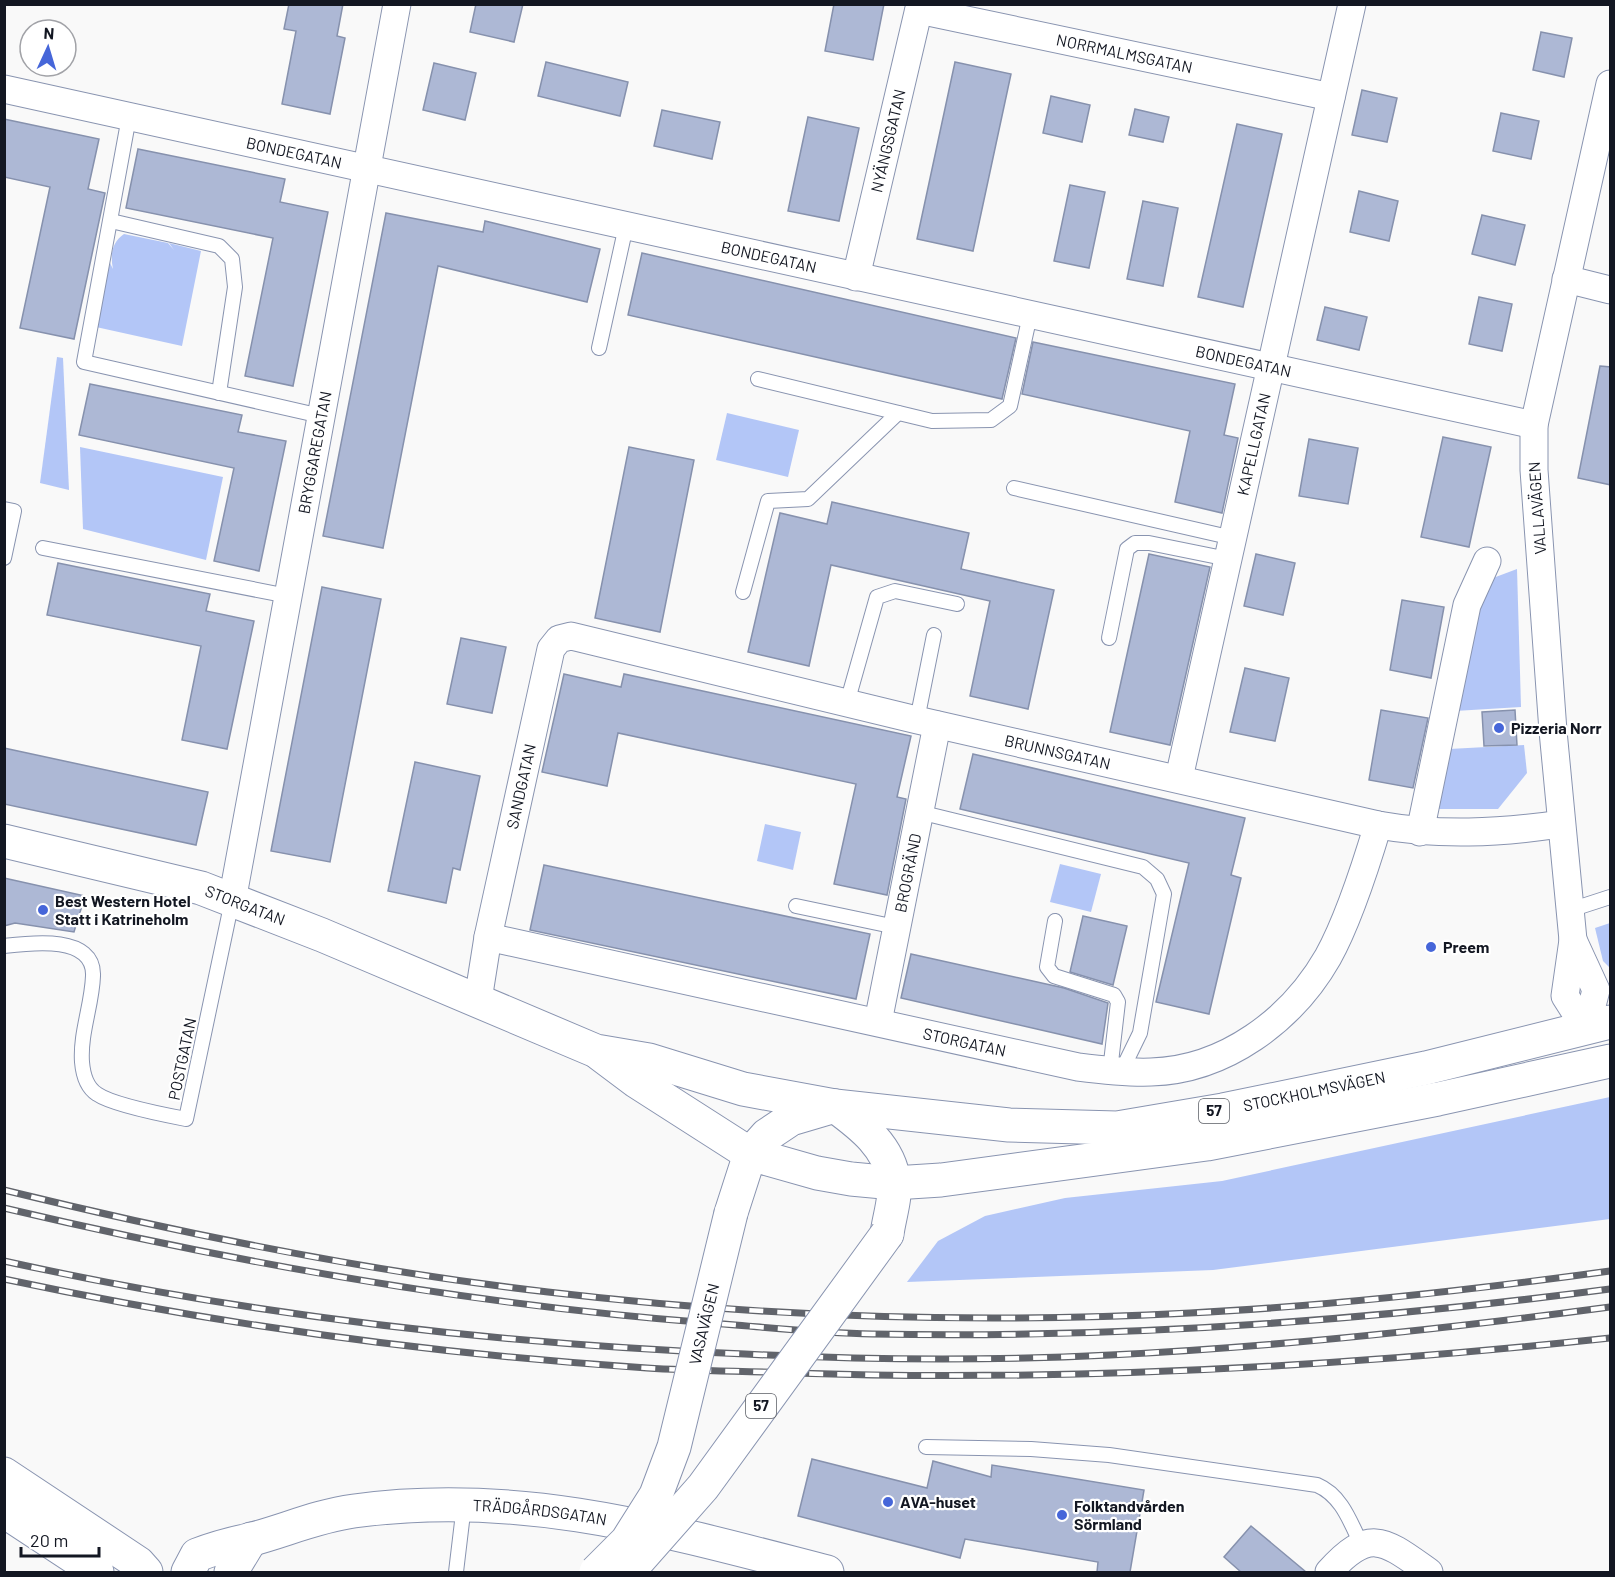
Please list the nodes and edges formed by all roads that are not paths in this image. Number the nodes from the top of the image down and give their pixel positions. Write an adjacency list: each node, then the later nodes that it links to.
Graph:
1 (397, 4): 8 (street, BRYGGAREGATAN)
2 (1352, 4): 6 (street, KAPELLGATAN)
3 (920, 7): 6 (street, NORRMALMSGATAN); 11 (street, NYÄNGSGATAN)
4 (1611, 84): 12 (street, VALLAVÄGEN)
5 (4, 89): 7 (street, BONDEGATAN)
6 (1331, 97): 16 (street, KAPELLGATAN)
7 (129, 117): 8 (street, BONDEGATAN); 9 (lane)
8 (368, 169): 10 (street, BONDEGATAN); 20 (street, BRYGGAREGATAN)
9 (111, 221): 18 (lane); 18 (lane)
10 (626, 226): 11 (street, BONDEGATAN); 15 (lane)
11 (856, 277): 14 (street, BONDEGATAN)
12 (1566, 279): 13 (street); 21 (street, VALLAVÄGEN)
13 (1611, 290)
14 (1030, 315): 16 (street, BONDEGATAN); 19 (lane)
15 (599, 348)
16 (1271, 369): 21 (street, BONDEGATAN); 25 (street, KAPELLGATAN)
17 (758, 378): 19 (lane)
18 (219, 393): 20 (lane)
19 (898, 413): 28 (lane)
20 (321, 416): 29 (street, BRYGGAREGATAN)
21 (1534, 425): 38 (street, VALLAVÄGEN)
22 (1014, 488): 25 (lane)
23 (4, 508): 26 (lane)
24 (43, 548): 29 (lane)
25 (1231, 548): 32 (lane); 36 (street, KAPELLGATAN)
26 (4, 558)
27 (1487, 561): 40 (street)
28 (743, 592)
29 (288, 596): 43 (street, BRYGGAREGATAN)
30 (957, 604): 34 (lane)
31 (934, 635): 35 (lane)
32 (1109, 638)
33 (559, 639): 34 (street, BRUNNSGATAN); 48 (street, SANDGATAN)
34 (847, 703): 35 (street, BRUNNSGATAN)
35 (927, 722): 36 (street, BRUNNSGATAN); 37 (street, BROGRÄND)
36 (1179, 778): 39 (street, BRUNNSGATAN)
37 (919, 812): 47 (street, BROGRÄND); 55 (lane)
38 (1561, 824): 40 (street, BRUNNSGATAN); 45 (street, VALLAVÄGEN)
39 (1378, 825): 40 (street, BRUNNSGATAN); 55 (street, STORGATAN)
40 (1420, 832)
41 (4, 841): 43 (main road, STORGATAN)
42 (1611, 897): 45 (lane)
43 (232, 901): 49 (lane, POSTGATAN); 50 (main road, STORGATAN)
44 (796, 906): 47 (lane)
45 (1570, 910): 52 (street, VALLAVÄGEN)
46 (1055, 921): 55 (lane)
47 (896, 927): 51 (street, BROGRÄND)
48 (488, 936): 50 (street); 51 (street, STORGATAN)
49 (4, 946)
50 (478, 1000): 53 (main road, STORGATAN)
51 (878, 1022): 55 (street, STORGATAN)
52 (1598, 1025): 54 (main road); 56 (main road, STOCKHOLMSVÄGEN / 57)
53 (596, 1051): 56 (main road, STORGATAN); 57 (main road, STORGATAN)
54 (1602, 1063): 58 (main road, STOCKHOLMSVÄGEN / 57)
55 (1115, 1071)
56 (835, 1106): 57 (main road, VASAVÄGEN / 57); 59 (main road)
57 (750, 1154): 59 (main road, STORGATAN); 72 (main road, VASAVÄGEN / 57, bridge)
58 (956, 1178): 59 (main road, STOCKHOLMSVÄGEN / 57); 60 (main road, 57)
59 (894, 1183): 60 (main road, 57)
60 (886, 1234): 73 (main road, 57, bridge)
61 (926, 1447): 66 (lane)
62 (4, 1474): 68 (main road)
63 (464, 1505): 65 (main road, TRÄDGÅRDSGATAN); 71 (lane); 74 (main road, TRÄDGÅRDSGATAN)
64 (4, 1511): 67 (main road)
65 (251, 1539): 69 (main road, TRÄDGÅRDSGATAN); 70 (main road)
66 (1361, 1544): 75 (street); 76 (street)
67 (97, 1572)
68 (147, 1572)
69 (188, 1572)
70 (231, 1572)
71 (453, 1572)
72 (596, 1572)
73 (628, 1572)
74 (827, 1572)
75 (1329, 1572)
76 (1429, 1572)

